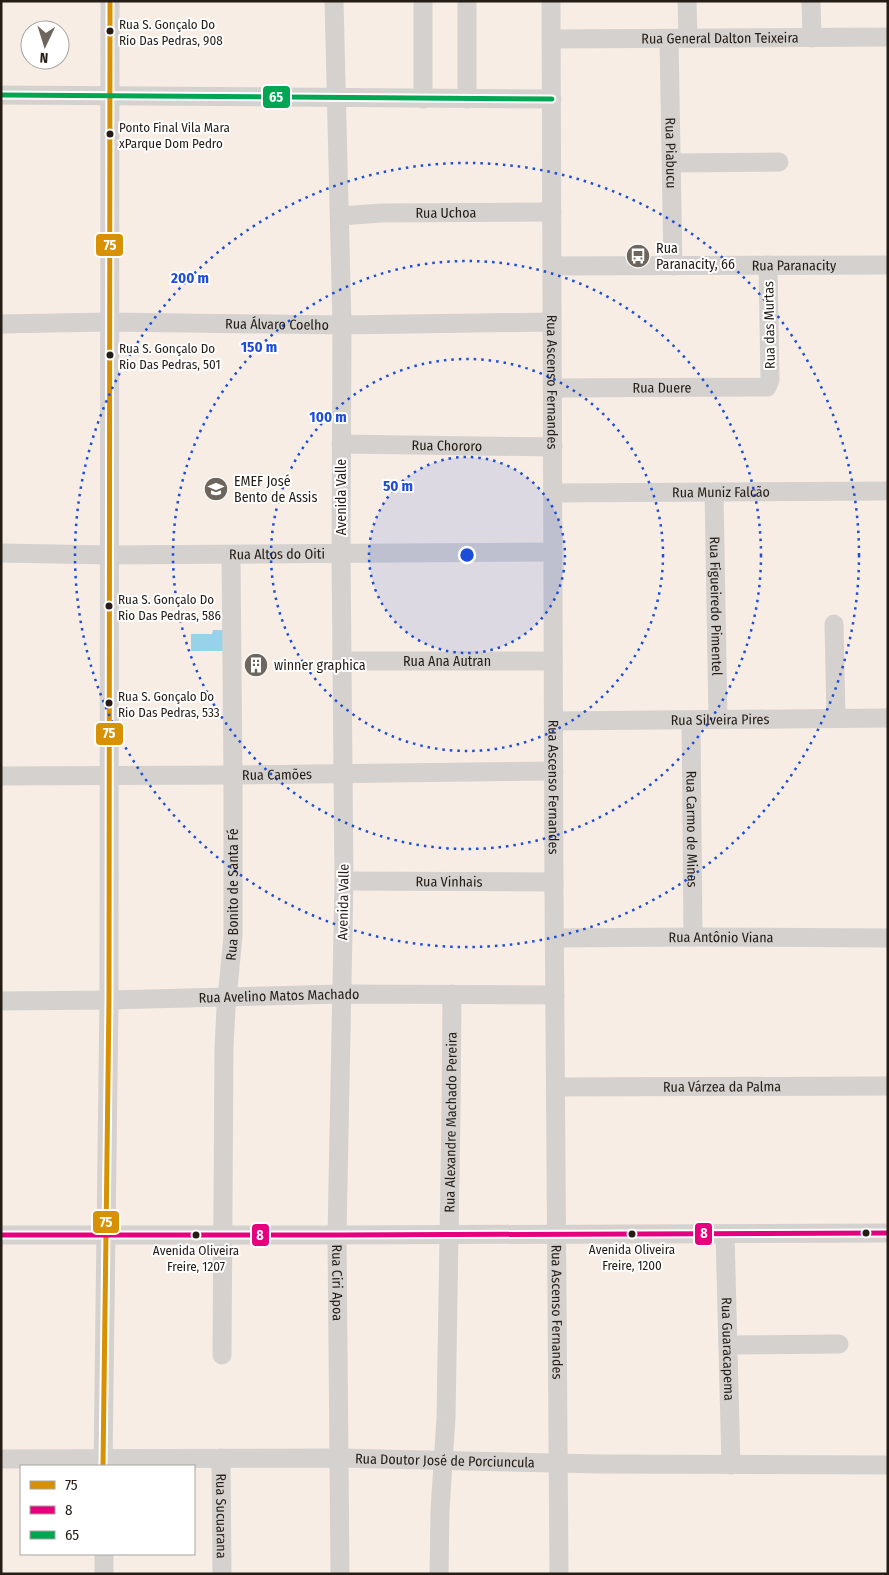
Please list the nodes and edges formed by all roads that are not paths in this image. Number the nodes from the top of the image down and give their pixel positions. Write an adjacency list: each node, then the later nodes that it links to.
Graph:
1 (110, 1): 13 (street)
2 (334, 1): 14 (street, Avenida Valle)
3 (423, 1): 15 (street)
4 (467, 1): 16 (street)
5 (551, 1): 11 (street, Rua Ascenso Fernandes)
6 (688, 1): 9 (street, Rua Piabucu)
7 (811, 1): 10 (street)
8 (888, 37): 10 (street, Rua General Dalton Teixeira)
9 (678, 38): 10 (street, Rua General Dalton Teixeira); 11 (street, Rua General Dalton Teixeira); 19 (street, Rua Piabucu)
10 (812, 38)
11 (552, 39): 17 (street, Rua Ascenso Fernandes)
12 (1, 95): 13 (street)
13 (110, 97): 14 (street); 26 (street)
14 (337, 98): 15 (street); 21 (street, Avenida Valle)
15 (423, 99): 16 (street)
16 (467, 99): 17 (street)
17 (552, 99): 20 (street, Rua Ascenso Fernandes)
18 (779, 162): 19 (street)
19 (672, 163): 25 (street, Rua Piabucu)
20 (552, 212): 21 (street, Rua Uchoa); 24 (street, Rua Ascenso Fernandes)
21 (340, 216): 29 (street, Avenida Valle)
22 (768, 265): 23 (street, Rua Paranacity); 25 (street, Rua Paranacity); 30 (street, Rua das Murtas)
23 (888, 265)
24 (552, 266): 25 (street, Rua Paranacity); 27 (street, Rua Ascenso Fernandes)
25 (674, 266)
26 (110, 322): 28 (street, Rua Álvaro Coelho); 29 (street, Rua Álvaro Coelho); 41 (street)
27 (552, 322): 29 (street, Rua Álvaro Coelho); 31 (street, Rua Ascenso Fernandes)
28 (1, 324)
29 (342, 325): 32 (street, Avenida Valle)
30 (769, 385): 31 (street, Rua Duere)
31 (553, 388): 33 (street, Rua Ascenso Fernandes)
32 (342, 444): 33 (street, Rua Chororo); 40 (street, Avenida Valle)
33 (553, 447): 36 (street, Rua Ascenso Fernandes)
34 (888, 490): 35 (street, Rua Muniz Falcão)
35 (714, 492): 36 (street, Rua Muniz Falcão); 47 (street, Rua Figueiredo Pimentel)
36 (553, 493): 37 (street, Rua Ascenso Fernandes)
37 (553, 552): 40 (street, Rua Altos do Oiti); 43 (street, Rua Ascenso Fernandes)
38 (1, 553): 41 (street, Rua Altos do Oiti)
39 (232, 554): 40 (street, Rua Altos do Oiti); 41 (street, Rua Altos do Oiti); 52 (street, Rua Bonito de Santa Fé)
40 (341, 554): 44 (street, Avenida Valle)
41 (109, 555): 54 (street)
42 (834, 624): 45 (street)
43 (553, 660): 44 (street, Rua Ana Autran); 49 (street, Rua Ascenso Fernandes)
44 (341, 661): 51 (street, Avenida Valle)
45 (836, 718): 46 (street, Rua Silveira Pires); 47 (street, Rua Silveira Pires)
46 (888, 718)
47 (718, 719): 48 (street, Rua Silveira Pires)
48 (691, 720): 49 (street, Rua Silveira Pires); 57 (street, Rua Carmo de Minas)
49 (554, 721): 50 (street, Rua Ascenso Fernandes)
50 (554, 771): 51 (street, Rua Camões); 56 (street, Rua Ascenso Fernandes)
51 (344, 774): 52 (street, Rua Camões); 55 (street, Avenida Valle)
52 (233, 775): 54 (street, Rua Camões); 63 (street, Rua Bonito de Santa Fé)
53 (1, 776): 54 (street, Rua Camões)
54 (109, 776): 64 (street)
55 (344, 881): 56 (street, Rua Vinhais); 60 (street, Avenida Valle)
56 (554, 882): 58 (street, Rua Ascenso Fernandes)
57 (693, 937): 58 (street, Rua Antônio Viana); 59 (street, Rua Antônio Viana)
58 (555, 938): 62 (street, Rua Ascenso Fernandes)
59 (888, 938)
60 (342, 994): 61 (street, Rua Avelino Matos Machado); 63 (street, Rua Avelino Matos Machado); 75 (street, Rua Ciri Apoa)
61 (452, 994): 62 (street, Rua Avelino Matos Machado); 71 (street, Rua Alexandre Machado Pereira)
62 (555, 995): 66 (street, Rua Ascenso Fernandes)
63 (227, 996): 64 (street, Rua Avelino Matos Machado); 70 (street, Rua Bonito de Santa Fé)
64 (109, 1000): 65 (street, Rua Avelino Matos Machado); 69 (street)
65 (1, 1001)
66 (556, 1086): 67 (street, Rua Várzea da Palma); 72 (street, Rua Ascenso Fernandes)
67 (888, 1086)
68 (888, 1232): 73 (street)
69 (107, 1234): 70 (street); 74 (street); 83 (street)
70 (223, 1234): 75 (street); 78 (street, Rua Bonito de Santa Fé)
71 (449, 1234): 72 (street); 75 (street); 82 (street, Rua Alexandre Machado Pereira)
72 (557, 1234): 73 (street); 84 (street, Rua Ascenso Fernandes)
73 (725, 1234): 77 (street, Rua Guaracapema)
74 (1, 1235)
75 (337, 1235): 80 (street, Rua Ciri Apoa)
76 (839, 1344): 77 (street)
77 (728, 1345): 85 (street, Rua Guaracapema)
78 (222, 1355)
79 (221, 1458): 80 (street, Rua Doutor José de Porciuncula); 83 (street, Rua Doutor José de Porciuncula); 89 (street, Rua Sucuarana)
80 (340, 1458): 82 (street, Rua Doutor José de Porciuncula); 90 (street, Rua Ciri Apoa)
81 (1, 1459): 83 (street, Rua Doutor José de Porciuncula)
82 (444, 1460): 84 (street, Rua Doutor José de Porciuncula); 91 (street, Rua Alexandre Machado Pereira)
83 (103, 1462)
84 (559, 1463): 85 (street, Rua Doutor José de Porciuncula); 92 (street, Rua Ascenso Fernandes)
85 (731, 1465): 86 (street, Rua Doutor José de Porciuncula)
86 (888, 1465)
87 (104, 1555): 88 (street)
88 (104, 1574)
89 (222, 1574)
90 (340, 1574)
91 (439, 1574)
92 (559, 1574)

